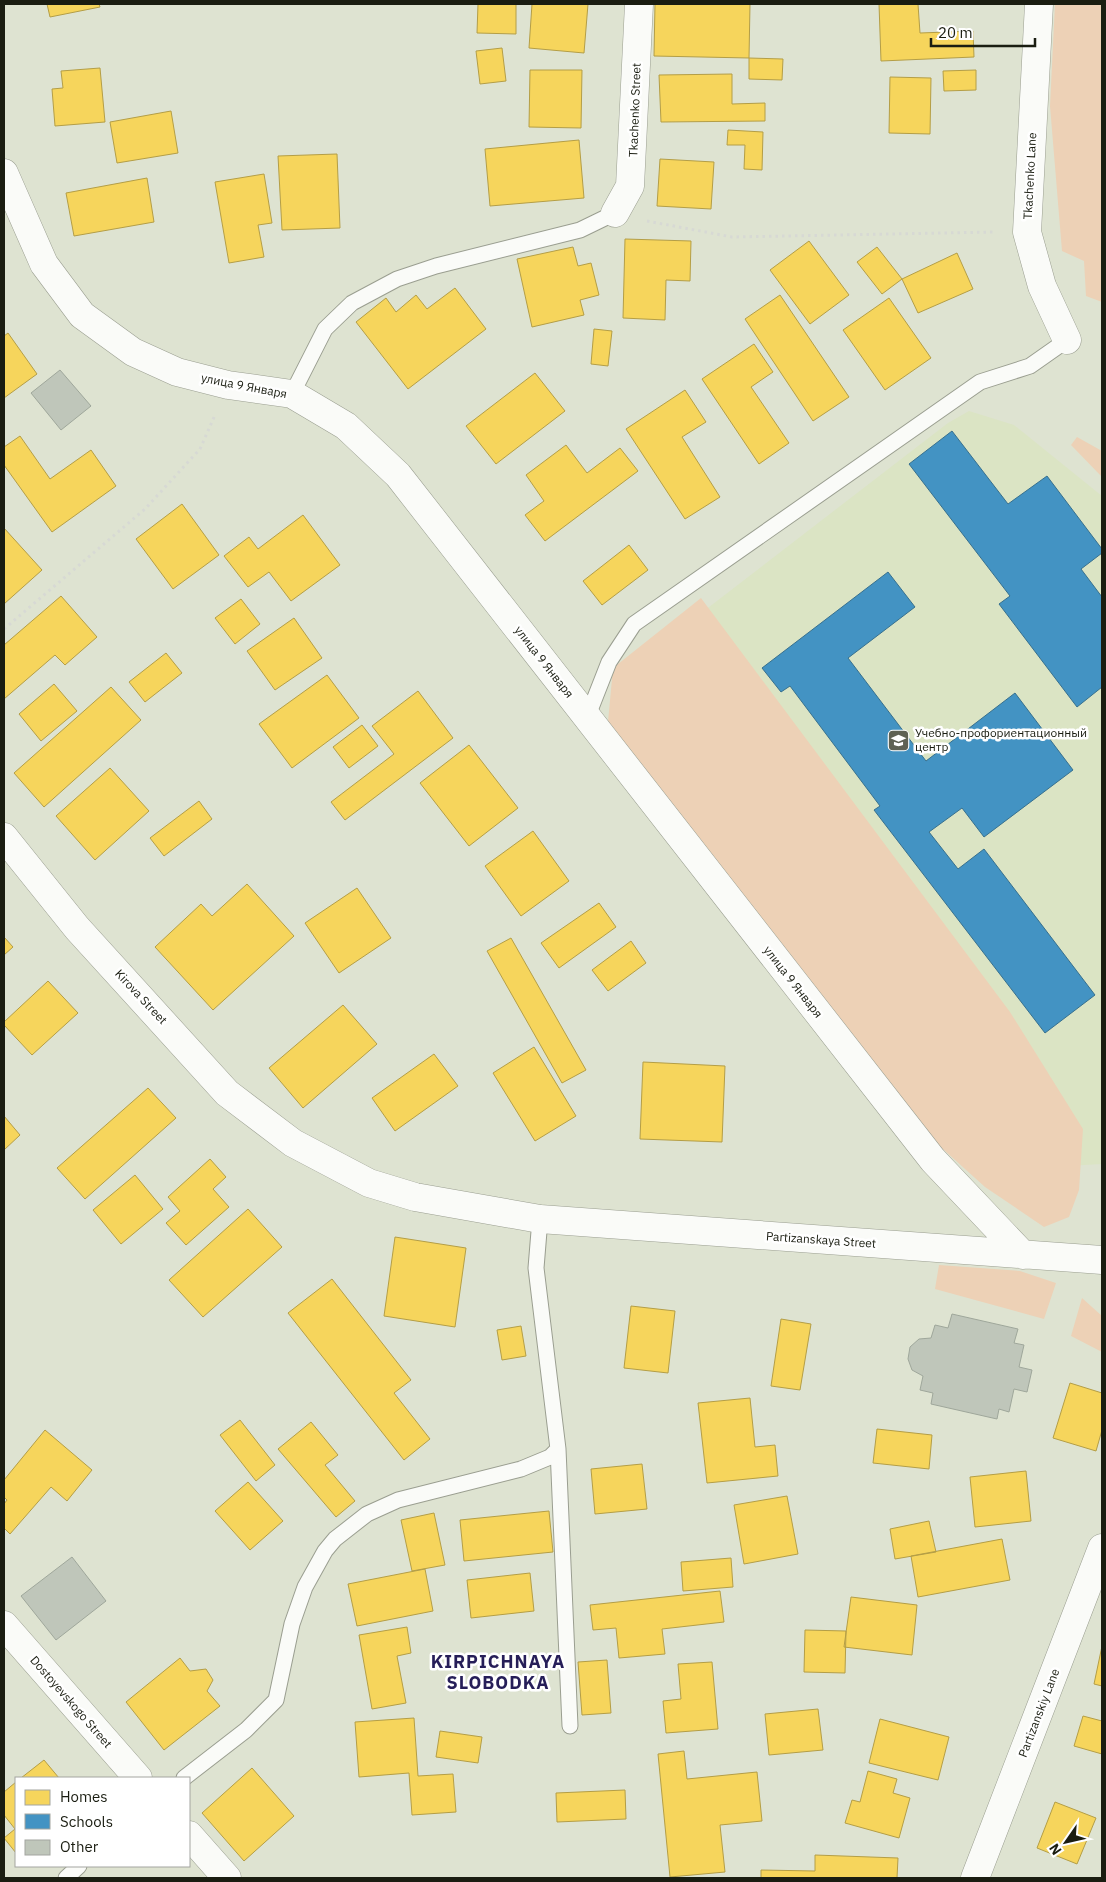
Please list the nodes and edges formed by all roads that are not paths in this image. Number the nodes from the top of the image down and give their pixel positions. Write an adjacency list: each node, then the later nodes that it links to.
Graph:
1 (639, 4): 4 (street, Tkachenko Street)
2 (1039, 4): 5 (street, Tkachenko Lane)
3 (4, 173): 6 (street, улица 9 Января)
4 (615, 213): 6 (lane)
5 (1067, 340): 7 (lane)
6 (292, 394): 7 (street, улица 9 Января)
7 (587, 718): 11 (street, улица 9 Января)
8 (4, 837): 9 (street, Kirova Street)
9 (293, 1143): 10 (street, Partizanskaya Street)
10 (540, 1219): 11 (street, Partizanskaya Street); 13 (lane)
11 (1022, 1255): 12 (street, Partizanskaya Street)
12 (1102, 1260)
13 (558, 1449): 16 (lane); 18 (lane)
14 (1102, 1548): 23 (street, Partizanskiy Lane)
15 (4, 1625): 17 (street, Dostoyevskogo Street)
16 (570, 1726)
17 (137, 1777)
18 (185, 1777)
19 (190, 1836): 22 (street)
20 (78, 1867): 21 (lane)
21 (66, 1878)
22 (227, 1878)
23 (975, 1878)

